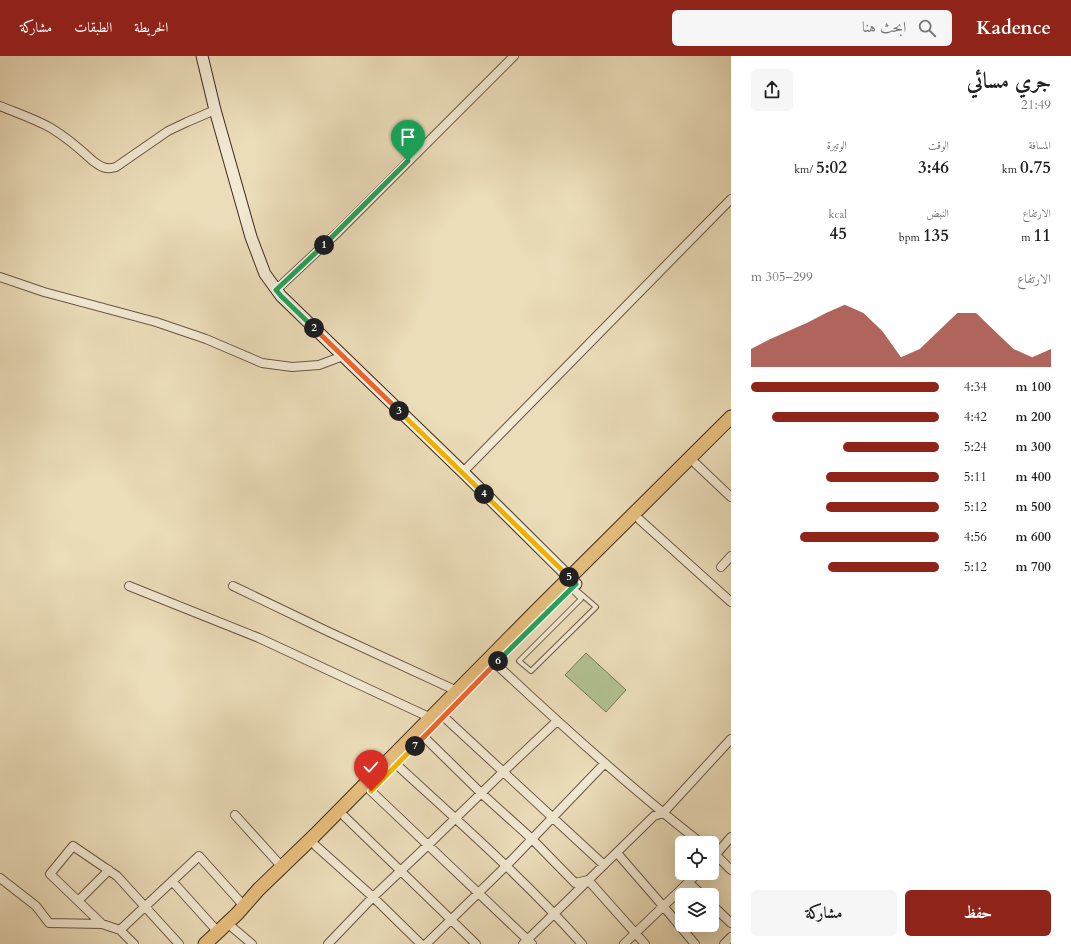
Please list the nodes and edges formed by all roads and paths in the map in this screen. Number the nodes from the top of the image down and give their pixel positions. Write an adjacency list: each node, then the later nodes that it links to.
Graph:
1 (202, 56): 4 (street)
2 (514, 56): 7 (street)
3 (0, 106): 4 (street)
4 (215, 110): 7 (street)
5 (731, 199): 12 (street)
6 (0, 277): 8 (street)
7 (276, 290): 8 (street)
8 (343, 356): 12 (street)
9 (731, 417): 17 (main road)
10 (731, 429): 11 (main road)
11 (696, 464): 13 (street); 14 (main road)
12 (463, 472): 17 (street)
13 (731, 497)
14 (640, 520): 17 (main road); 20 (street)
15 (731, 556): 16 (street)
16 (721, 567)
17 (572, 585): 17 (lane); 21 (main road); 22 (main road)
18 (128, 586): 23 (street)
19 (233, 586): 22 (street)
20 (731, 602)
21 (496, 664): 23 (main road); 24 (street)
22 (457, 692): 23 (main road)
23 (437, 717): 25 (main road); 29 (street); 47 (main road)
24 (557, 721): 27 (street); 29 (street)
25 (424, 738): 28 (main road); 31 (street)
26 (731, 739): 32 (street)
27 (605, 763): 32 (street); 35 (street)
28 (397, 764): 30 (main road); 36 (street)
29 (503, 772): 31 (street); 35 (street)
30 (371, 791): 34 (main road); 40 (street)
31 (481, 793): 36 (street); 39 (street)
32 (663, 813): 37 (street); 43 (street)
33 (235, 815): 47 (street)
34 (345, 817): 41 (main road); 49 (street)
35 (553, 818): 39 (street); 45 (street)
36 (455, 819): 40 (street); 46 (street)
37 (692, 836)
38 (731, 837): 42 (street)
39 (532, 839): 46 (street); 52 (street)
40 (428, 845): 49 (street); 56 (street)
41 (316, 846): 57 (street); 67 (main road)
42 (719, 850)
43 (617, 853): 45 (street); 60 (street)
44 (719, 861): 50 (street)
45 (604, 865): 52 (street)
46 (506, 866): 56 (street); 63 (street)
47 (282, 867): 59 (main road)
48 (109, 870): 58 (street); 58 (street); 61 (street)
49 (401, 870): 57 (street); 64 (street)
50 (731, 870)
51 (0, 878): 66 (street)
52 (588, 880): 63 (street); 69 (street)
53 (172, 881): 59 (street); 61 (street); 71 (street)
54 (688, 882): 55 (street); 60 (street)
55 (694, 888)
56 (478, 893): 64 (street); 72 (street)
57 (373, 897): 77 (street); 78 (street)
58 (78, 901): 66 (street)
59 (244, 906): 71 (main road)
60 (664, 906): 69 (street); 84 (street)
61 (145, 907): 68 (street); 74 (street)
62 (719, 912): 65 (street)
63 (554, 913): 72 (street); 81 (street)
64 (451, 919): 79 (street); 80 (street)
65 (731, 923)
66 (102, 924): 68 (street)
67 (233, 928): 71 (main road); 76 (street)
68 (120, 930): 73 (street)
69 (635, 933): 82 (street); 83 (street)
70 (731, 937): 85 (street)
71 (217, 938): 75 (main road)
72 (527, 942)
73 (134, 944)
74 (179, 944)
75 (205, 944)
76 (252, 944)
77 (328, 944)
78 (421, 944)
79 (426, 944)
80 (476, 944)
81 (582, 944)
82 (624, 944)
83 (645, 944)
84 (695, 944)
85 (724, 944)

